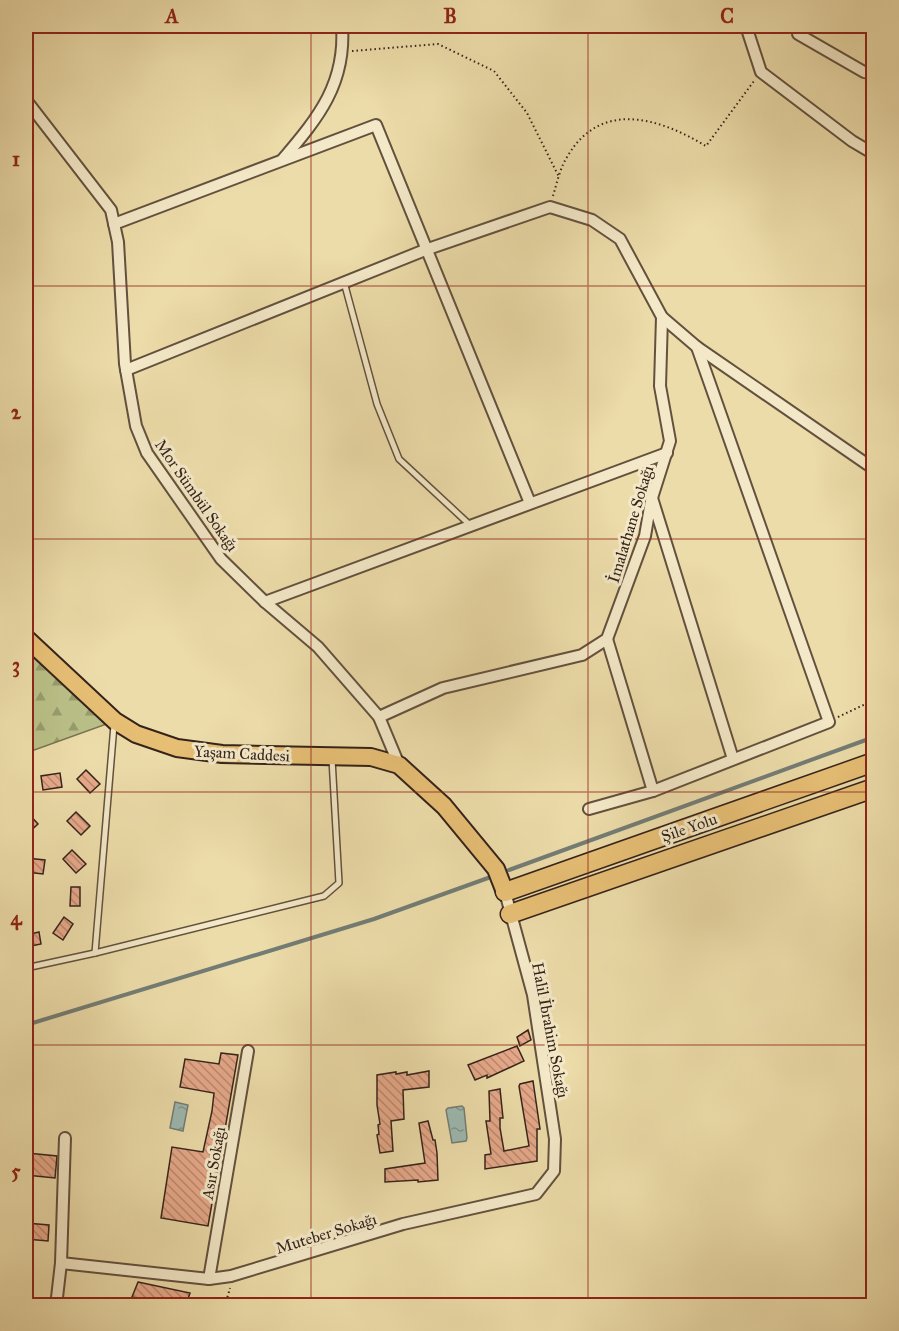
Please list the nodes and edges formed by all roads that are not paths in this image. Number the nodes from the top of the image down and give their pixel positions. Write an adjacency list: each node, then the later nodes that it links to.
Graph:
1 (342, 26): 7 (street)
2 (746, 26): 6 (street)
3 (798, 34): 4 (street)
4 (873, 74)
5 (26, 100): 8 (street, Mor Sümbül Sokağı)
6 (873, 154)
7 (281, 161): 8 (street); 9 (street)
8 (114, 224): 13 (street, Mor Sümbül Sokağı)
9 (425, 250): 10 (street); 11 (street); 17 (street)
10 (344, 282): 13 (street); 18 (lane)
11 (662, 317): 12 (street); 14 (street, İmalathane Sokağı)
12 (697, 347): 15 (street); 25 (street)
13 (126, 370): 19 (street, Mor Sümbül Sokağı)
14 (668, 453): 16 (street, İmalathane Sokağı); 17 (street)
15 (873, 469)
16 (652, 498): 21 (street, İmalathane Sokağı); 25 (street)
17 (530, 503): 18 (street)
18 (470, 525): 19 (street)
19 (265, 602): 22 (street, Mor Sümbül Sokağı)
20 (26, 638): 23 (main road, Yaşam Caddesi)
21 (607, 639): 22 (street); 29 (street)
22 (379, 717): 27 (street, Mor Sümbül Sokağı)
23 (115, 721): 24 (main road, Yaşam Caddesi); 33 (lane)
24 (332, 757): 27 (main road, Yaşam Caddesi); 33 (lane)
25 (733, 759): 29 (street)
26 (873, 762): 31 (highway, Şile Yolu)
27 (399, 765): 31 (main road, Yaşam Caddesi)
28 (873, 788): 32 (highway, Şile Yolu)
29 (653, 791): 30 (street)
30 (589, 809)
31 (505, 892): 32 (street, Halil İbrahim Sokağı)
32 (510, 914): 37 (street, Halil İbrahim Sokağı)
33 (95, 953): 34 (lane)
34 (26, 968)
35 (248, 1051): 39 (street, Asır Sokağı)
36 (65, 1138): 38 (street)
37 (555, 1139): 39 (street, Muteber Sokağı)
38 (61, 1263): 39 (street, Muteber Sokağı); 40 (street)
39 (209, 1279)
40 (56, 1305)

